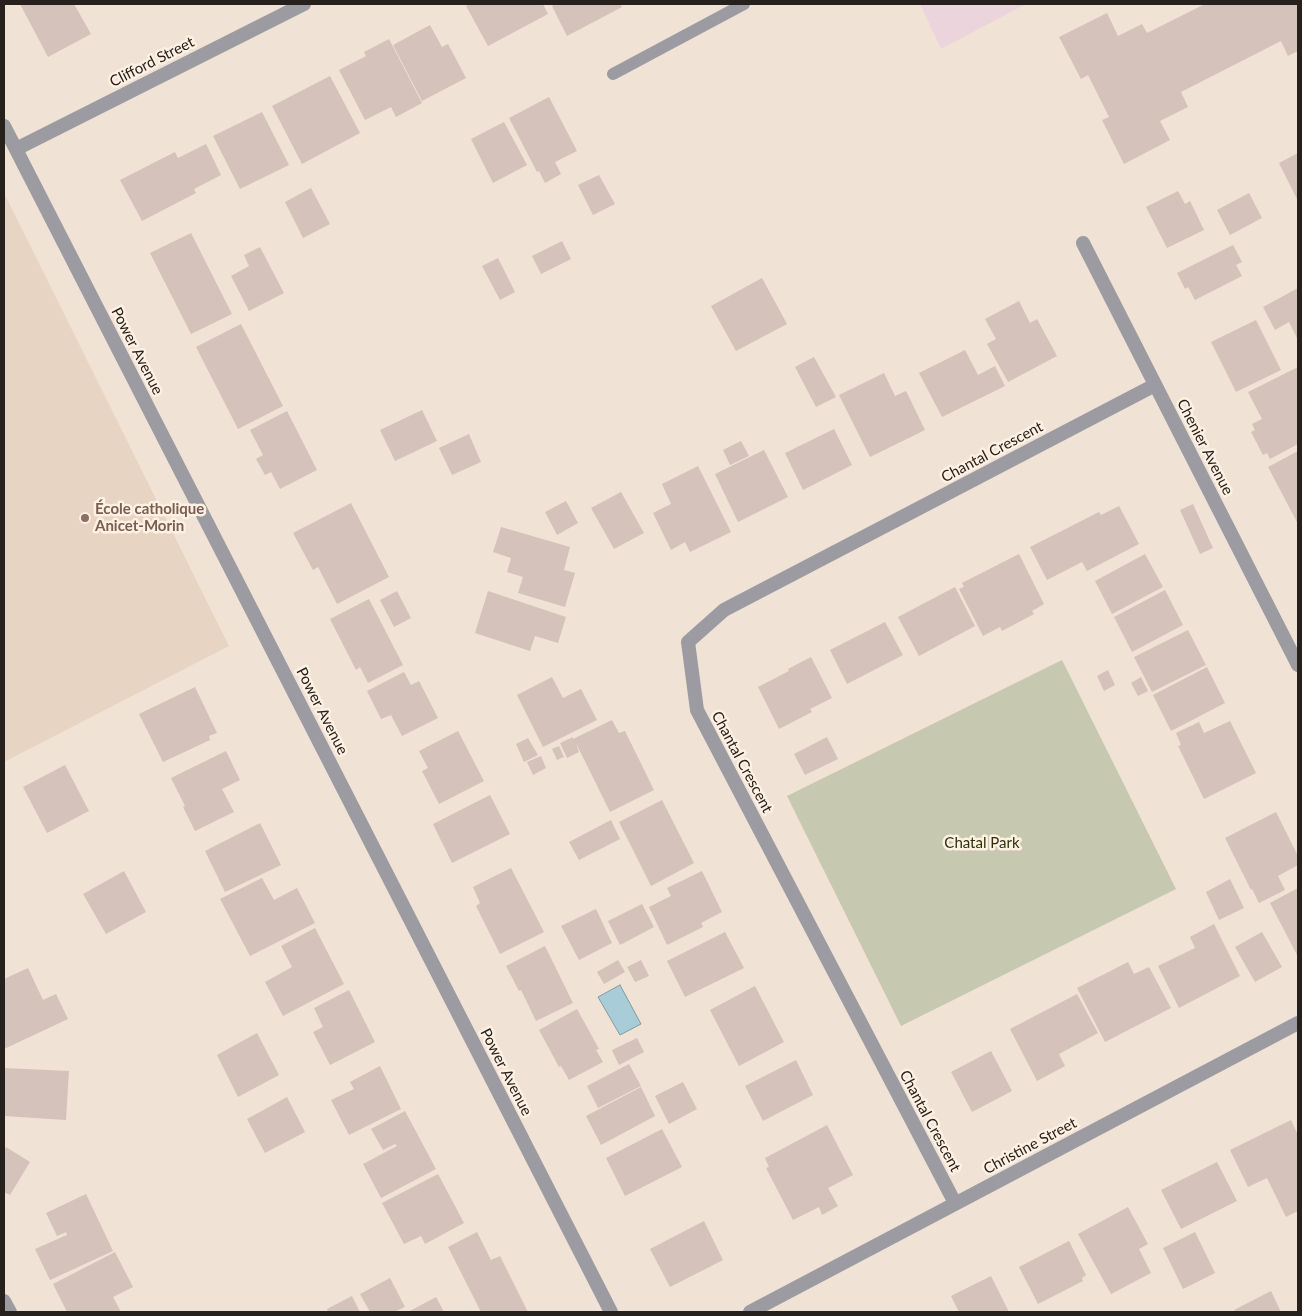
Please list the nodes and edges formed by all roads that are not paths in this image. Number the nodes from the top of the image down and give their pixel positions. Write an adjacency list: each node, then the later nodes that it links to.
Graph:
1 (304, 4): 5 (street, Clifford Street)
2 (744, 4): 3 (lane)
3 (613, 74)
4 (4, 126): 5 (street, Power Avenue)
5 (16, 149): 13 (street, Power Avenue)
6 (1083, 243): 7 (street, Chenier Avenue)
7 (1155, 385): 8 (street, Chenier Avenue); 10 (street, Chantal Crescent)
8 (1298, 665)
9 (1298, 1023): 10 (street, Christine Street)
10 (955, 1203): 14 (street, Christine Street)
11 (4, 1301): 12 (street)
12 (10, 1312)
13 (611, 1312)
14 (750, 1312)

